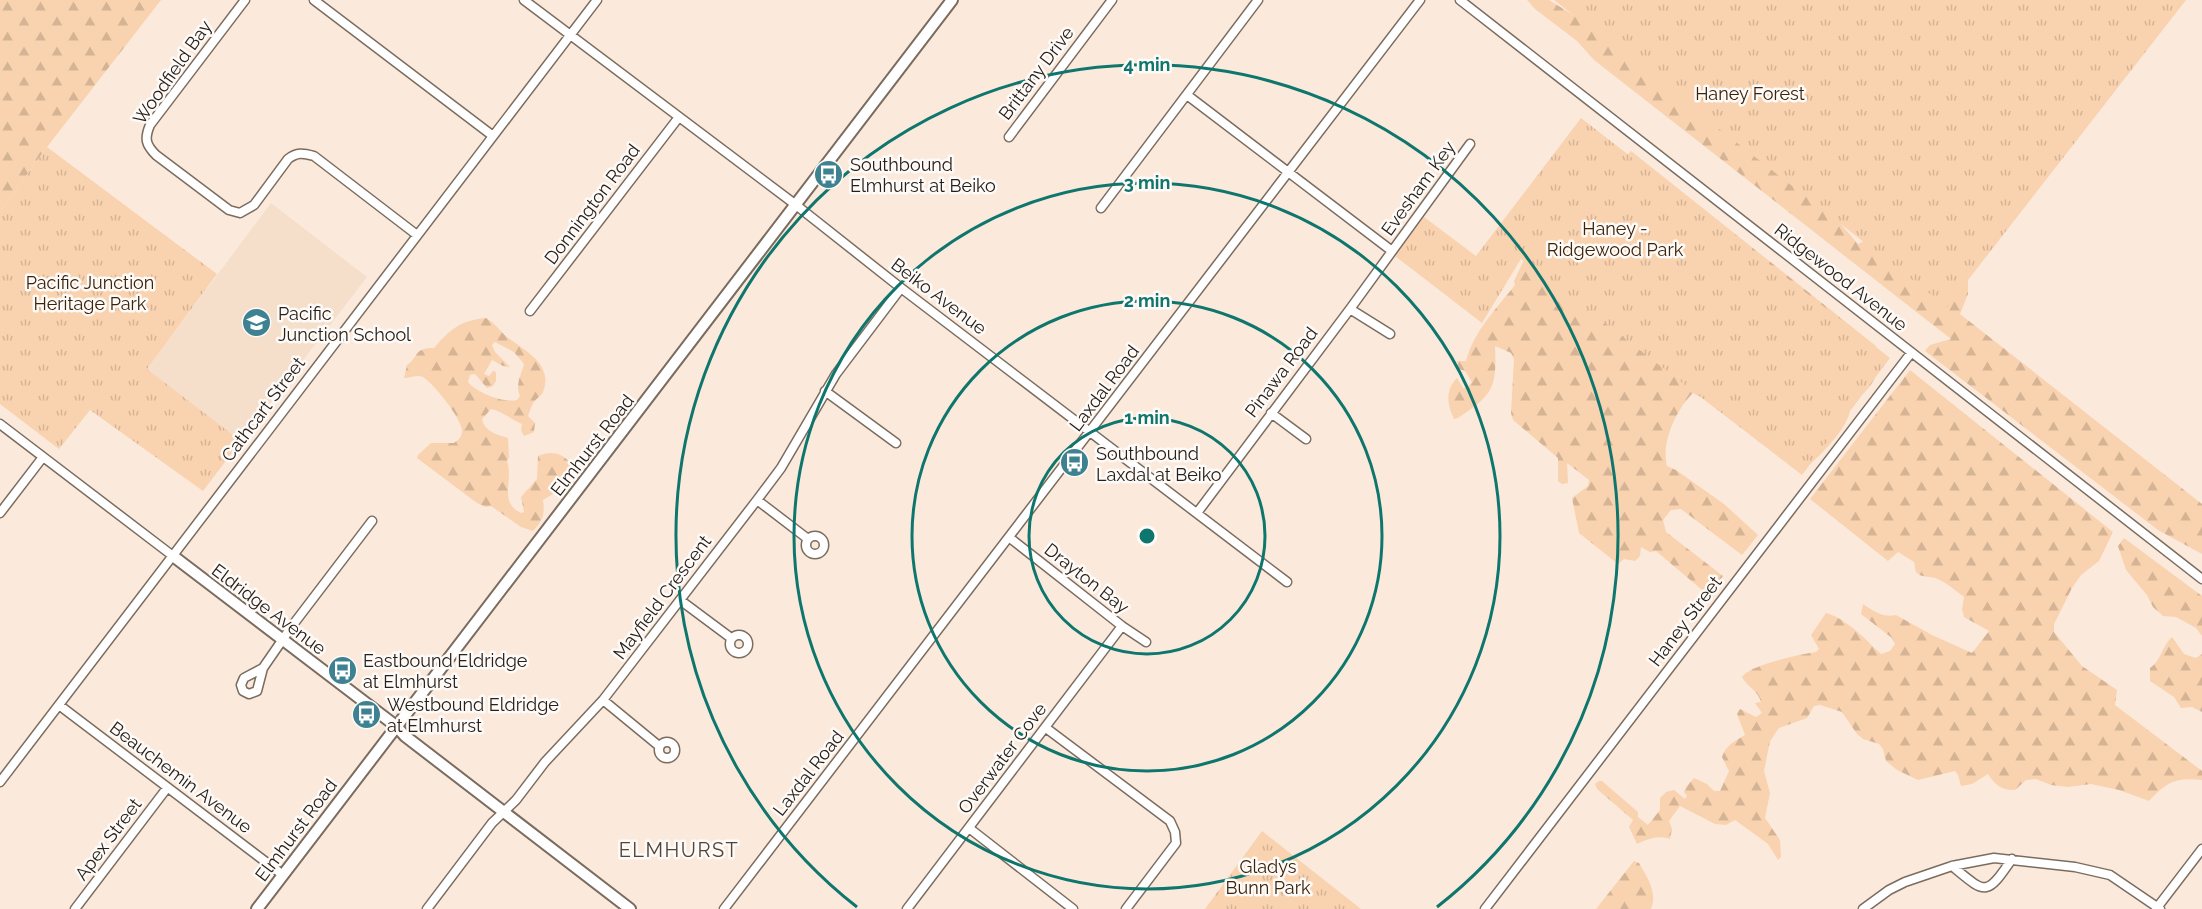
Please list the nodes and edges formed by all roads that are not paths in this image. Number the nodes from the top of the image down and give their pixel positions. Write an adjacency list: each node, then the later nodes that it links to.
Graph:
1 (245, 0): 19 (street, Woodfield Bay)
2 (314, 0): 13 (street)
3 (524, 0): 10 (street, Beiko Avenue)
4 (597, 0): 10 (street, Cathcart Street)
5 (952, 0): 17 (street, Elmhurst Road)
6 (1112, 0): 14 (street, Brittany Drive)
7 (1258, 0): 11 (street)
8 (1420, 0): 16 (street, Laxdal Road)
9 (1460, 0): 25 (street, Ridgewood Avenue)
10 (570, 36): 12 (street, Beiko Avenue); 13 (street, Cathcart Street)
11 (1187, 95): 16 (street); 18 (street)
12 (679, 117): 17 (street, Beiko Avenue); 23 (street, Donnington Road)
13 (493, 136): 19 (street, Cathcart Street)
14 (1009, 137)
15 (1470, 144): 20 (street, Evesham Key)
16 (1289, 173): 20 (street); 29 (street, Laxdal Road)
17 (796, 205): 21 (street, Beiko Avenue); 50 (street, Elmhurst Road)
18 (1101, 208)
19 (417, 235): 39 (street, Cathcart Street)
20 (1392, 251): 22 (street, Pinawa Road)
21 (901, 288): 26 (street, Mayfield Crescent); 29 (street, Beiko Avenue)
22 (1350, 309): 24 (street); 27 (street, Pinawa Road)
23 (530, 311)
24 (1390, 334)
25 (1911, 352): 40 (street, Ridgewood Avenue); 70 (street, Haney Street)
26 (825, 391): 31 (street); 33 (street, Mayfield Crescent)
27 (1271, 414): 30 (street); 35 (street, Pinawa Road)
28 (0, 424): 32 (street, Eldridge Avenue)
29 (1091, 432): 35 (street, Beiko Avenue); 37 (street, Laxdal Road)
30 (1306, 439)
31 (896, 443)
32 (43, 457): 34 (street); 39 (street, Eldridge Avenue)
33 (757, 500): 38 (street); 42 (street, Mayfield Crescent)
34 (0, 513)
35 (1197, 513): 41 (street, Beiko Avenue)
36 (372, 521): 45 (street)
37 (1010, 538): 43 (street, Drayton Bay); 66 (street, Laxdal Road)
38 (808, 539)
39 (173, 556): 45 (street, Eldridge Avenue); 49 (street, Cathcart Street)
40 (2202, 579)
41 (1287, 582)
42 (680, 600): 44 (street); 48 (street, Mayfield Crescent)
43 (1122, 626): 46 (street, Drayton Bay); 51 (street, Overwater Cove)
44 (731, 638)
45 (282, 640): 47 (street); 50 (street, Eldridge Avenue)
46 (1146, 642)
47 (263, 668)
48 (603, 700): 52 (street); 55 (street, Mayfield Crescent)
49 (59, 705): 53 (street, Cathcart Street); 54 (street, Beauchemin Avenue)
50 (396, 726): 55 (street, Eldridge Avenue); 60 (street, Elmhurst Road)
51 (1046, 728): 56 (street, Overwater Cove); 69 (street)
52 (659, 746)
53 (0, 782)
54 (167, 788): 60 (street, Beauchemin Avenue); 62 (street, Apex Street)
55 (503, 812): 64 (street, Mayfield Crescent); 65 (street, Eldridge Avenue)
56 (969, 828): 67 (street, Overwater Cove); 68 (street)
57 (2202, 849): 61 (street)
58 (2012, 859): 59 (street); 59 (street); 61 (street)
59 (1952, 866): 71 (street)
60 (283, 875): 63 (street, Elmhurst Road)
61 (2158, 908)
62 (75, 909)
63 (257, 909)
64 (428, 909)
65 (630, 909)
66 (724, 909)
67 (907, 909)
68 (1073, 909)
69 (1126, 909)
70 (1485, 909)
71 (1863, 909)

